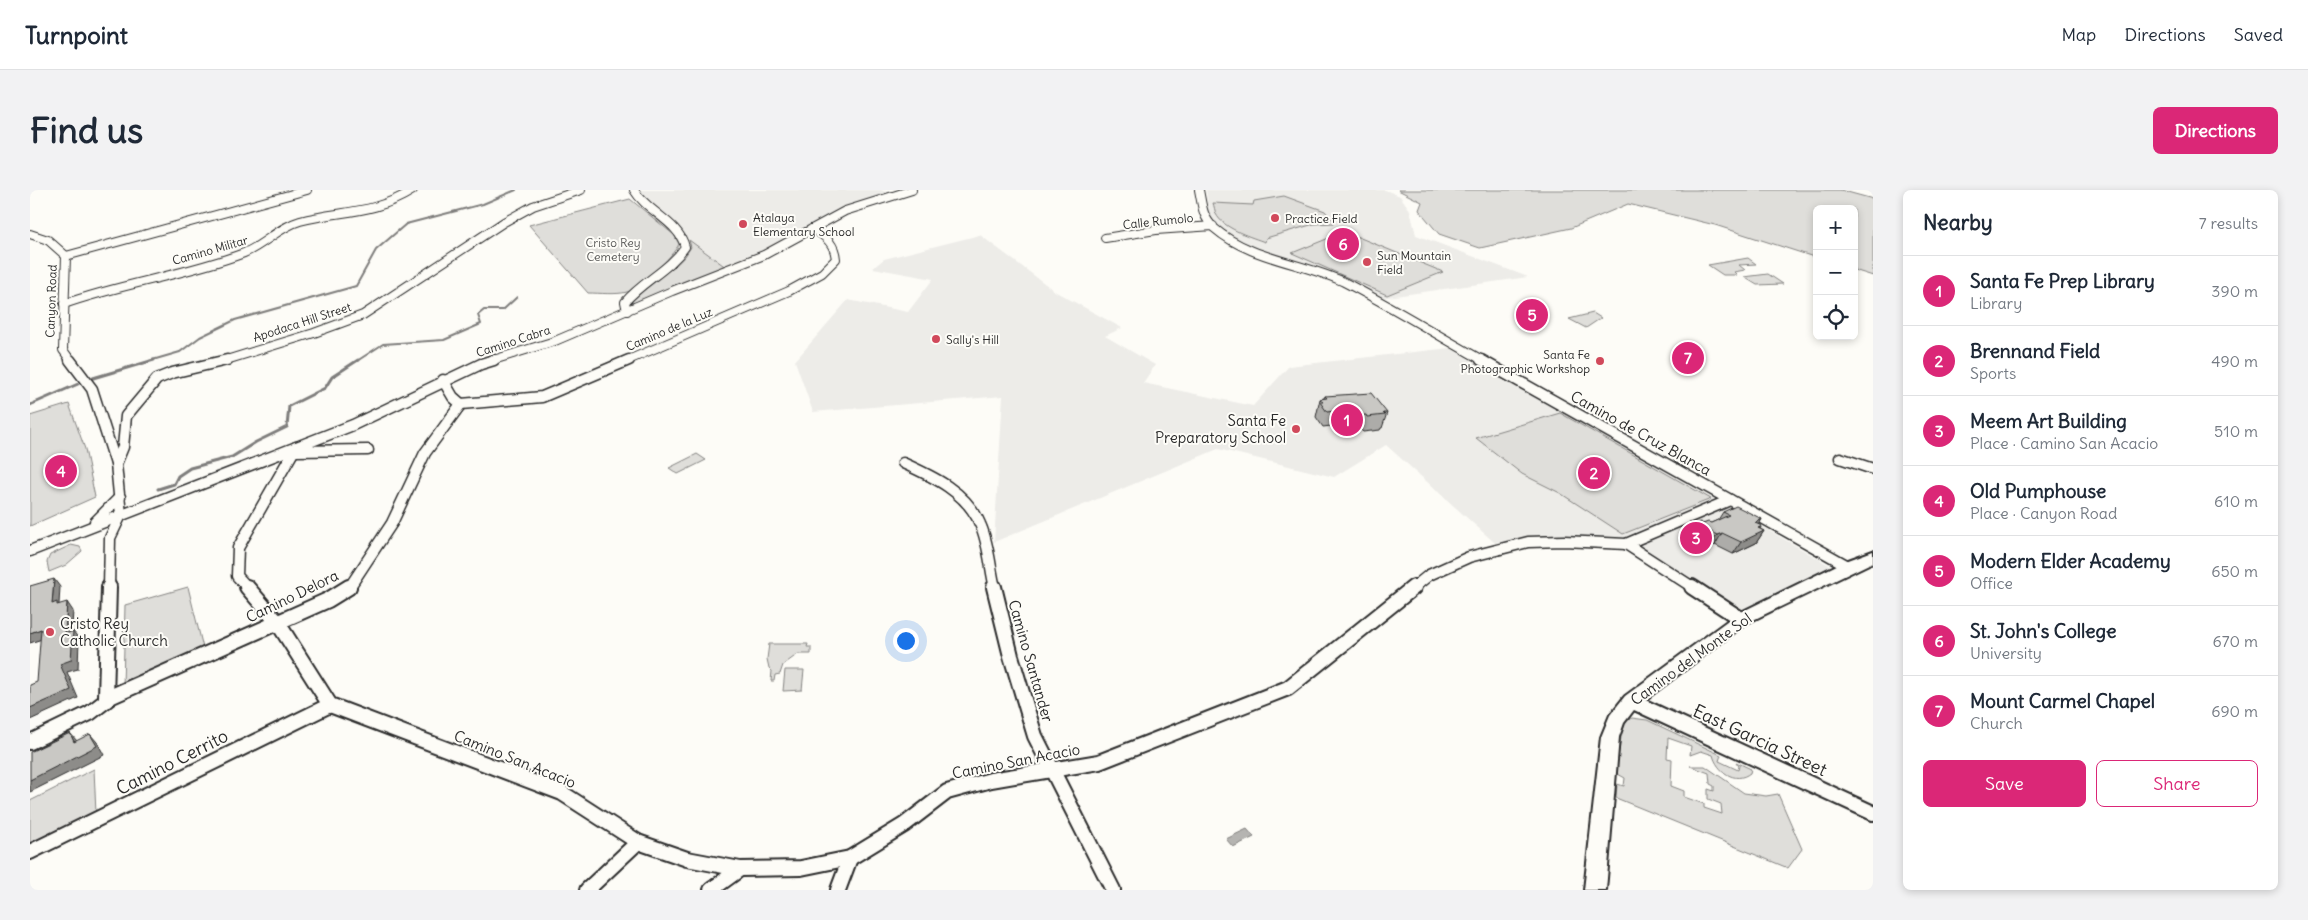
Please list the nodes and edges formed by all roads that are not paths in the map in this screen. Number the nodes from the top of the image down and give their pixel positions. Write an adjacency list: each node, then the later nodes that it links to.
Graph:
1 (307, 190): 11 (street, Canyon Road)
2 (413, 190): 12 (street, Camino Militar)
3 (581, 190): 20 (street, Apodaca Hill Street)
4 (634, 190): 13 (street)
5 (912, 190): 8 (street, Camino Cabra)
6 (1199, 190): 7 (street, Camino de Cruz Blanca)
7 (1213, 226): 10 (street, Calle Rumolo); 23 (street, Camino de Cruz Blanca)
8 (812, 229): 13 (street, Camino Cabra); 15 (street, Camino de la Luz)
9 (30, 234): 11 (street)
10 (1105, 238)
11 (66, 256): 12 (street, Canyon Road)
12 (64, 304): 20 (street, Canyon Road)
13 (627, 310): 14 (street, Camino Cabra)
14 (442, 380): 15 (street); 16 (street, Camino Cabra)
15 (461, 404): 31 (street, Camino Delora)
16 (296, 449): 17 (street); 24 (street, Camino Cabra); 31 (street)
17 (368, 450)
18 (1840, 458): 21 (street)
19 (903, 462): 36 (street, Camino Santander)
20 (116, 464): 22 (street, Canyon Road)
21 (1873, 469)
22 (120, 497): 24 (street, Canyon Road); 25 (street)
23 (1730, 500): 26 (street, Camino San Acacio); 29 (street, Camino de Cruz Blanca)
24 (121, 515): 25 (street); 32 (street)
25 (87, 528): 27 (street)
26 (1626, 544): 30 (street); 36 (street, Camino San Acacio)
27 (30, 551)
28 (1873, 556): 29 (street, Camino del Monte Sol)
29 (1848, 566): 30 (street, Camino del Monte Sol)
30 (1741, 619): 33 (street, Camino del Monte Sol)
31 (278, 623): 32 (street, Camino Delora); 34 (street)
32 (106, 698): 35 (street, Camino Delora)
33 (1631, 701): 37 (street, East Garcia Street); 46 (street, Camino del Monte Sol)
34 (330, 705): 38 (street, Camino San Acacio); 39 (street, Camino Cerrito)
35 (30, 742)
36 (1052, 769): 40 (street, Camino San Acacio); 45 (street, Camino Santander)
37 (1873, 813)
38 (638, 842): 41 (street, Camino San Acacio); 42 (street)
39 (30, 852)
40 (850, 858): 41 (street, Camino San Acacio); 44 (street)
41 (740, 869): 43 (street)
42 (587, 890)
43 (711, 890)
44 (838, 890)
45 (1114, 890)
46 (1594, 890)

